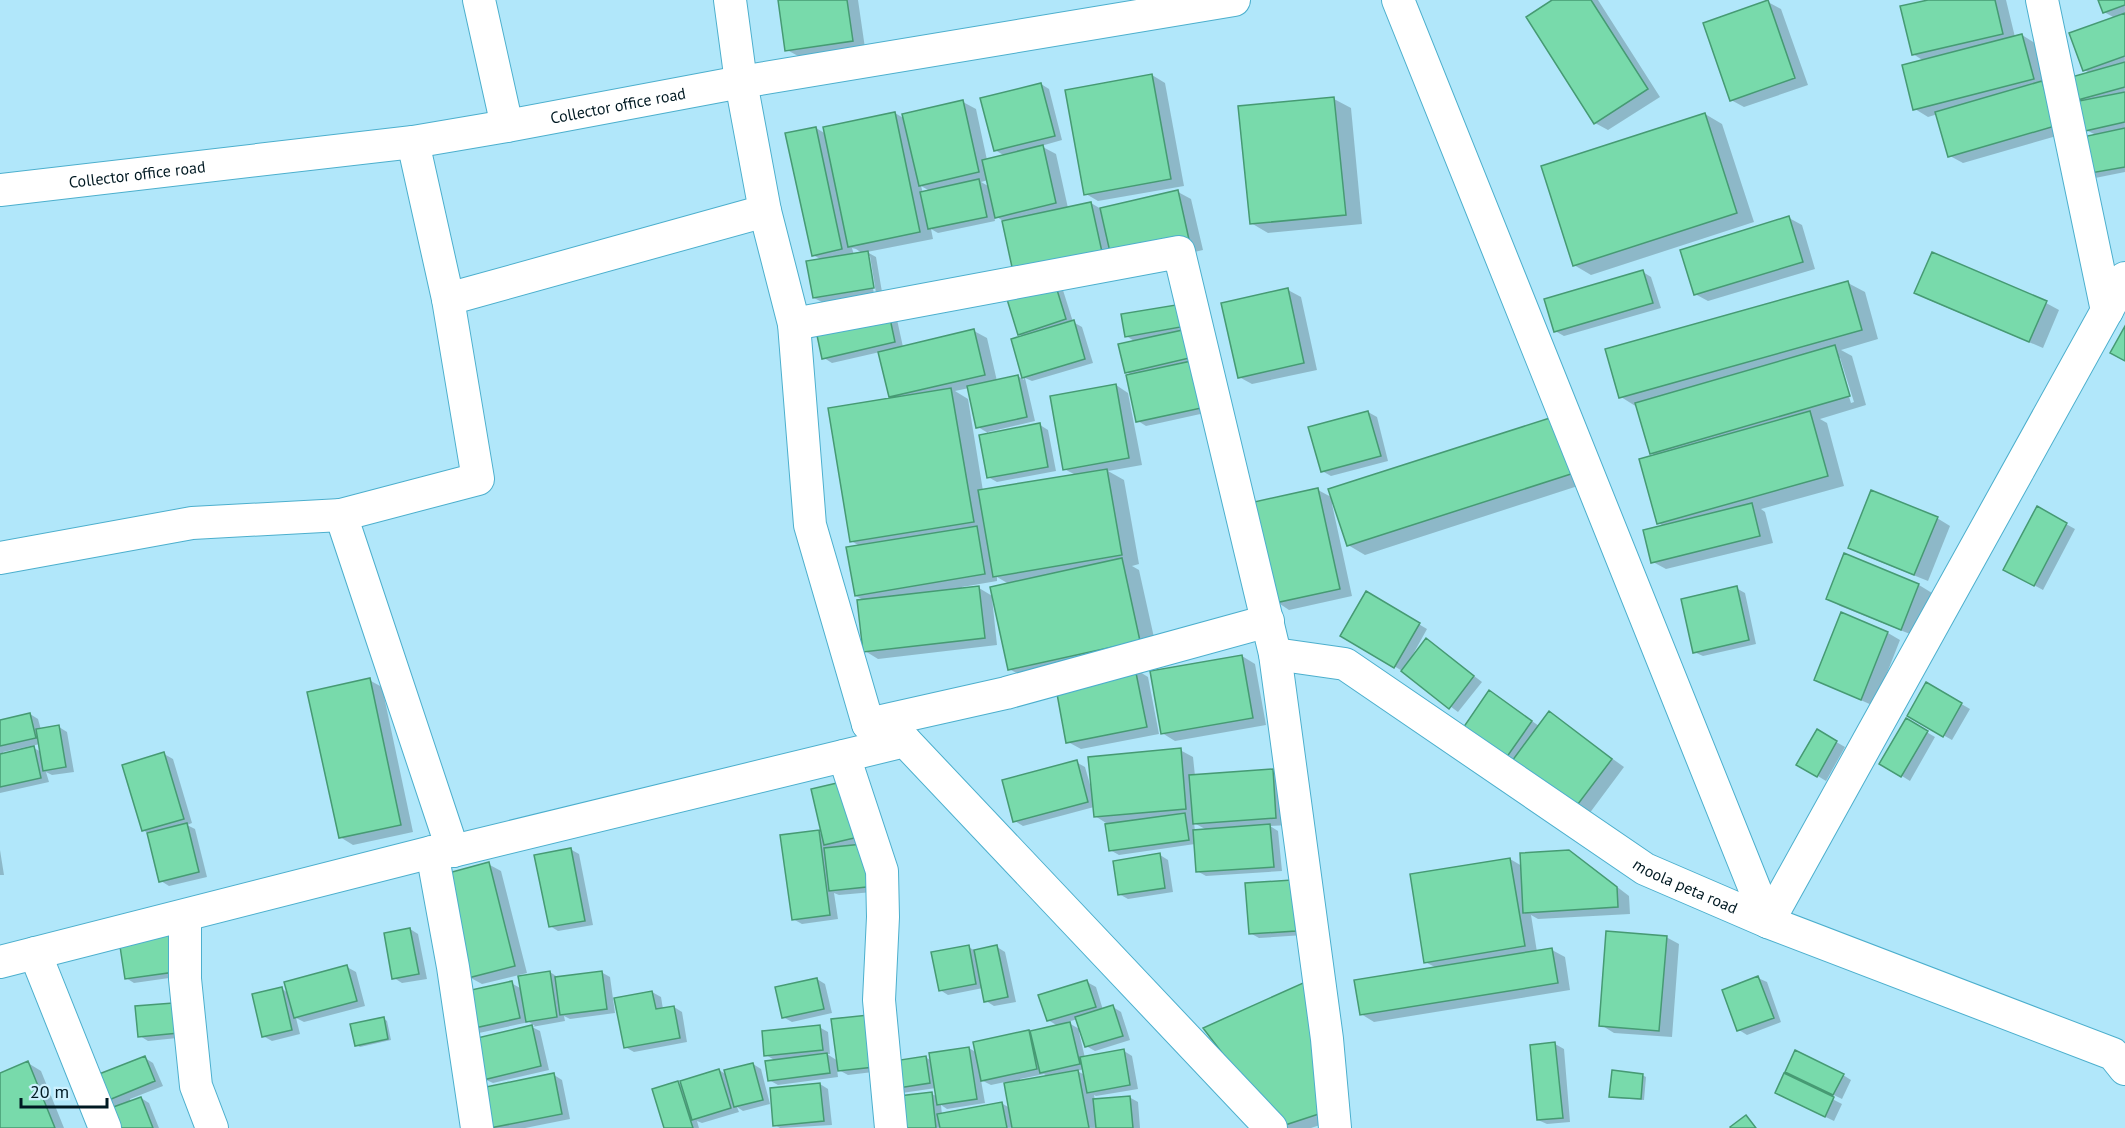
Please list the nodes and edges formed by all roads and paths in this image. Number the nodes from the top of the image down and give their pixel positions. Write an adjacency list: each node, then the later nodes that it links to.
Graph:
1 (479, 0): 7 (street)
2 (730, 0): 6 (street)
3 (1234, 0): 6 (street, Collector office road)
4 (1398, 0): 24 (street)
5 (2042, 0): 13 (street)
6 (741, 82): 7 (street, Collector office road); 10 (street)
7 (507, 126): 8 (street, Collector office road)
8 (413, 142): 9 (street, Collector office road); 12 (street)
9 (0, 190)
10 (765, 212): 12 (street); 14 (street)
11 (2125, 278): 13 (street)
12 (448, 299): 15 (street)
13 (2107, 311): 24 (street)
14 (794, 324): 17 (street); 19 (street)
15 (341, 515): 16 (street); 22 (street)
16 (0, 558)
17 (1268, 621): 18 (street); 19 (street)
18 (1275, 654): 24 (street, moola peta road); 33 (street)
19 (868, 724): 20 (street)
20 (905, 741): 21 (street); 32 (street)
21 (844, 756): 22 (street); 31 (street)
22 (442, 852): 23 (street); 30 (street)
23 (184, 916): 25 (street); 29 (street)
24 (1768, 922): 27 (street, moola peta road)
25 (35, 953): 26 (street); 28 (street)
26 (0, 962)
27 (2121, 1052)
28 (105, 1128)
29 (212, 1128)
30 (477, 1128)
31 (891, 1128)
32 (1271, 1128)
33 (1335, 1128)

